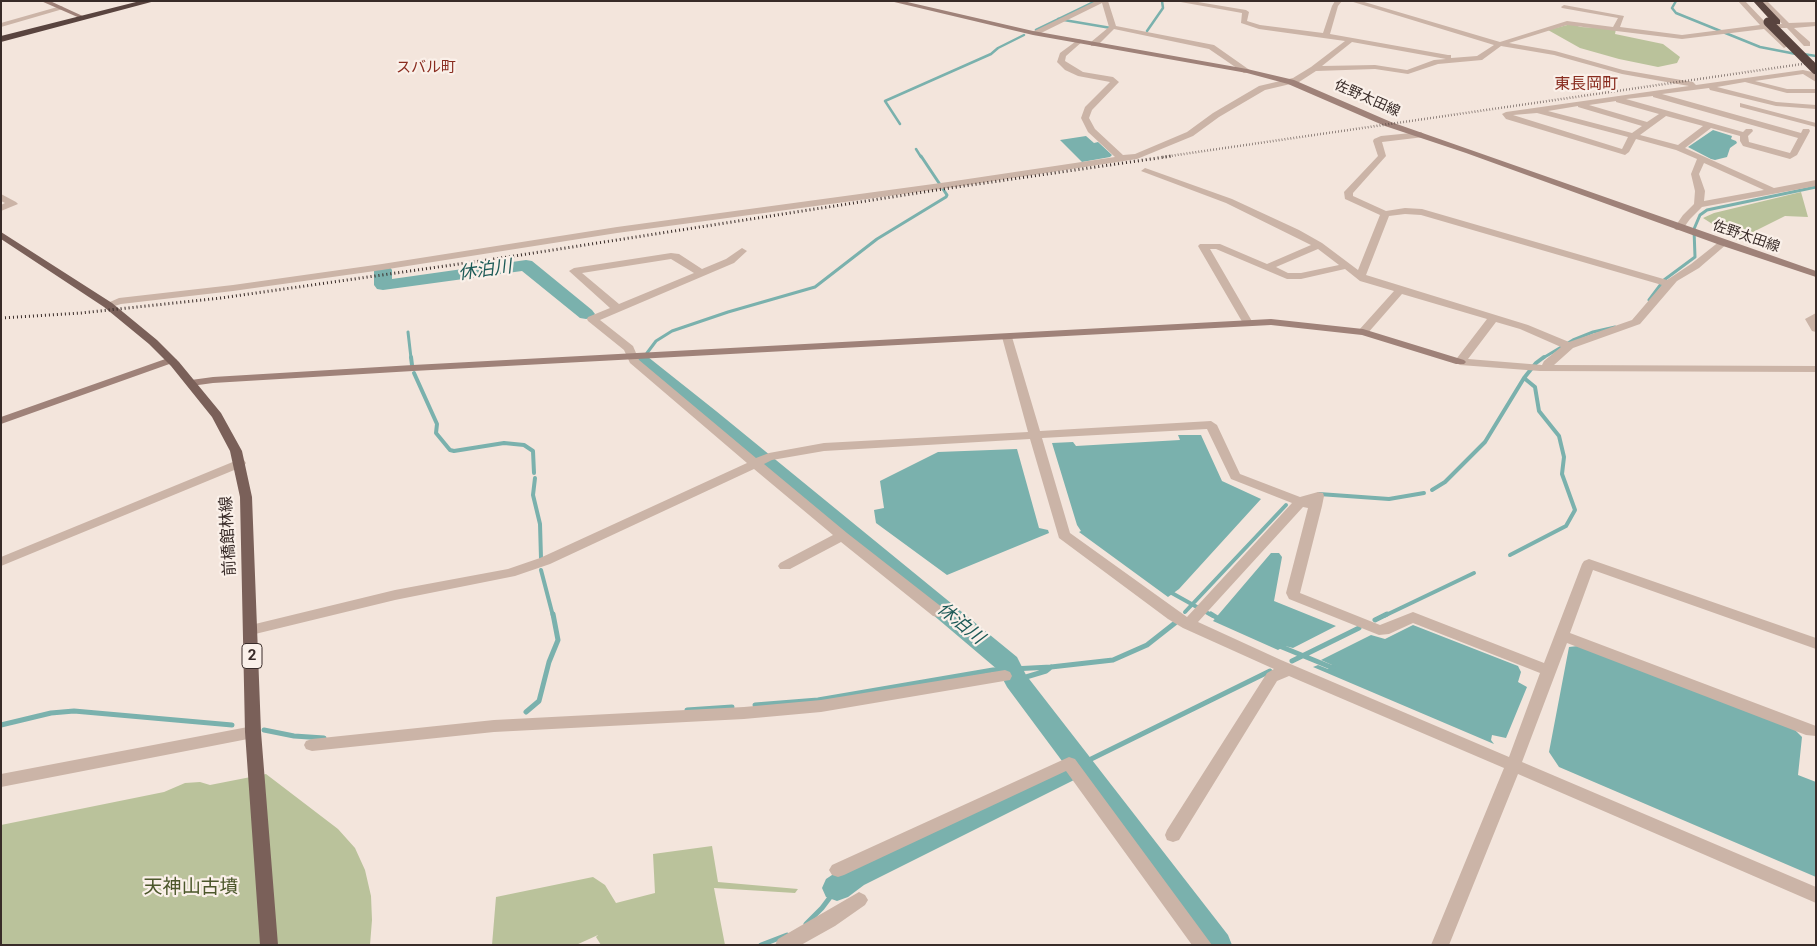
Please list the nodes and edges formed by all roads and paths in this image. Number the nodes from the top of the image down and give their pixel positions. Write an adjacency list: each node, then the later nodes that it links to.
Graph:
1 (44, 1): 13 (street)
2 (151, 1): 14 (highway)
3 (893, 1): 22 (street, 佐野太田線)
4 (1103, 1): 20 (street); 22 (street)
5 (1178, 1): 23 (street)
6 (1339, 1): 23 (street)
7 (1353, 1): 28 (street)
8 (1741, 1): 16 (street)
9 (1748, 1): 16 (highway)
10 (1757, 1): 16 (highway)
11 (1763, 1): 19 (street)
12 (1563, 4): 15 (street); 21 (street)
13 (62, 8): 14 (street); 18 (street)
14 (84, 18): 24 (highway)
15 (1567, 23): 21 (street); 28 (street)
16 (1771, 24): 19 (street); 21 (street); 30 (street); 32 (highway); 34 (highway, bridge)
17 (1815, 24): 19 (street)
18 (1, 25)
19 (1790, 26): 29 (street)
20 (1112, 28): 27 (street); 35 (street)
21 (1616, 28)
22 (1034, 33): 26 (street, 佐野太田線)
23 (1326, 34): 25 (street)
24 (1, 39)
25 (1351, 39): 31 (street); 33 (street)
26 (1079, 41): 27 (street, 佐野太田線); 57 (street)
27 (1094, 44): 35 (street, 佐野太田線)
28 (1500, 44): 31 (street); 39 (street)
29 (1807, 44)
30 (1784, 46)
31 (1460, 60): 33 (street)
32 (1816, 60)
33 (1314, 70): 38 (street)
34 (1816, 70)
35 (1247, 71): 38 (street, 佐野太田線)
36 (1816, 80): 37 (street)
37 (1742, 81): 39 (street); 41 (street)
38 (1291, 82): 52 (street, 佐野太田線); 57 (street)
39 (1706, 86): 40 (street); 45 (street)
40 (1685, 89): 42 (street); 49 (street)
41 (1816, 91)
42 (1649, 94): 43 (street); 48 (street)
43 (1612, 98): 44 (street); 47 (street)
44 (1576, 104): 46 (street); 50 (street)
45 (1816, 107)
46 (1536, 110): 53 (street); 53 (street)
47 (1666, 114): 50 (street); 51 (street)
48 (1759, 124): 54 (street); 55 (street)
49 (1815, 124): 55 (street)
50 (1648, 125): 53 (street)
51 (1709, 126): 54 (street); 56 (street)
52 (1421, 135): 65 (street); 66 (street, 佐野太田線)
53 (1632, 136): 56 (street)
54 (1744, 136): 55 (street)
55 (1802, 136)
56 (1679, 148): 58 (street)
57 (1121, 158): 78 (street)
58 (1702, 158): 61 (street); 63 (street)
59 (1145, 171): 69 (street)
60 (1816, 183): 61 (street)
61 (1773, 191): 63 (street)
62 (1, 197): 64 (street)
63 (1699, 206): 66 (street)
64 (1, 208)
65 (1385, 214): 75 (street); 76 (street)
66 (1679, 228): 68 (street, 佐野太田線)
67 (3, 238): 78 (main road, 前橋館林線 / 2)
68 (1723, 243): 74 (street, 佐野太田線); 76 (street)
69 (1319, 245): 71 (street); 72 (street)
70 (742, 251): 73 (street)
71 (1346, 266): 72 (street); 75 (street)
72 (1266, 268): 82 (street)
73 (701, 273): 79 (street); 79 (street)
74 (1816, 274)
75 (1360, 277): 77 (street)
76 (1670, 284): 86 (street)
77 (1401, 289): 81 (street); 84 (street)
78 (108, 305): 88 (main road, 前橋館林線 / 2)
79 (618, 308): 87 (street)
80 (1816, 316): 83 (street)
81 (1493, 318): 86 (street); 89 (street)
82 (1248, 323): 84 (street); 85 (street)
83 (1816, 329)
84 (1363, 332): 89 (street)
85 (1007, 337): 87 (street); 94 (street)
86 (1569, 346): 90 (street)
87 (632, 356): 92 (street); 95 (street)
88 (171, 360): 92 (main road, 前橋館林線 / 2); 93 (street)
89 (1460, 362): 90 (street)
90 (1548, 368): 91 (street)
91 (1816, 369)
92 (191, 383): 96 (main road, 前橋館林線 / 2)
93 (1, 421)
94 (1036, 436): 95 (street); 97 (street); 102 (street)
95 (761, 461): 98 (street); 103 (street)
96 (240, 462): 99 (street); 103 (main road, 前橋館林線 / 2)
97 (1300, 502): 102 (street); 107 (street)
98 (842, 536): 100 (street); 101 (street)
99 (1, 562)
100 (785, 566)
101 (938, 612)
102 (1188, 624): 106 (street)
103 (251, 630): 109 (main road, 前橋館林線 / 2)
104 (1563, 636): 105 (street); 107 (street); 110 (street)
105 (1816, 644)
106 (1288, 669): 112 (street); 114 (street)
107 (1550, 671): 112 (street)
108 (1005, 676): 111 (street)
109 (253, 732): 113 (street); 118 (main road, 前橋館林線 / 2)
110 (1812, 732)
111 (312, 745)
112 (1513, 766): 116 (street); 121 (street)
113 (1, 781)
114 (1173, 835)
115 (838, 870): 120 (street)
116 (1816, 895)
117 (859, 900): 119 (street)
118 (269, 945)
119 (784, 945)
120 (1202, 945)
121 (1440, 945)

